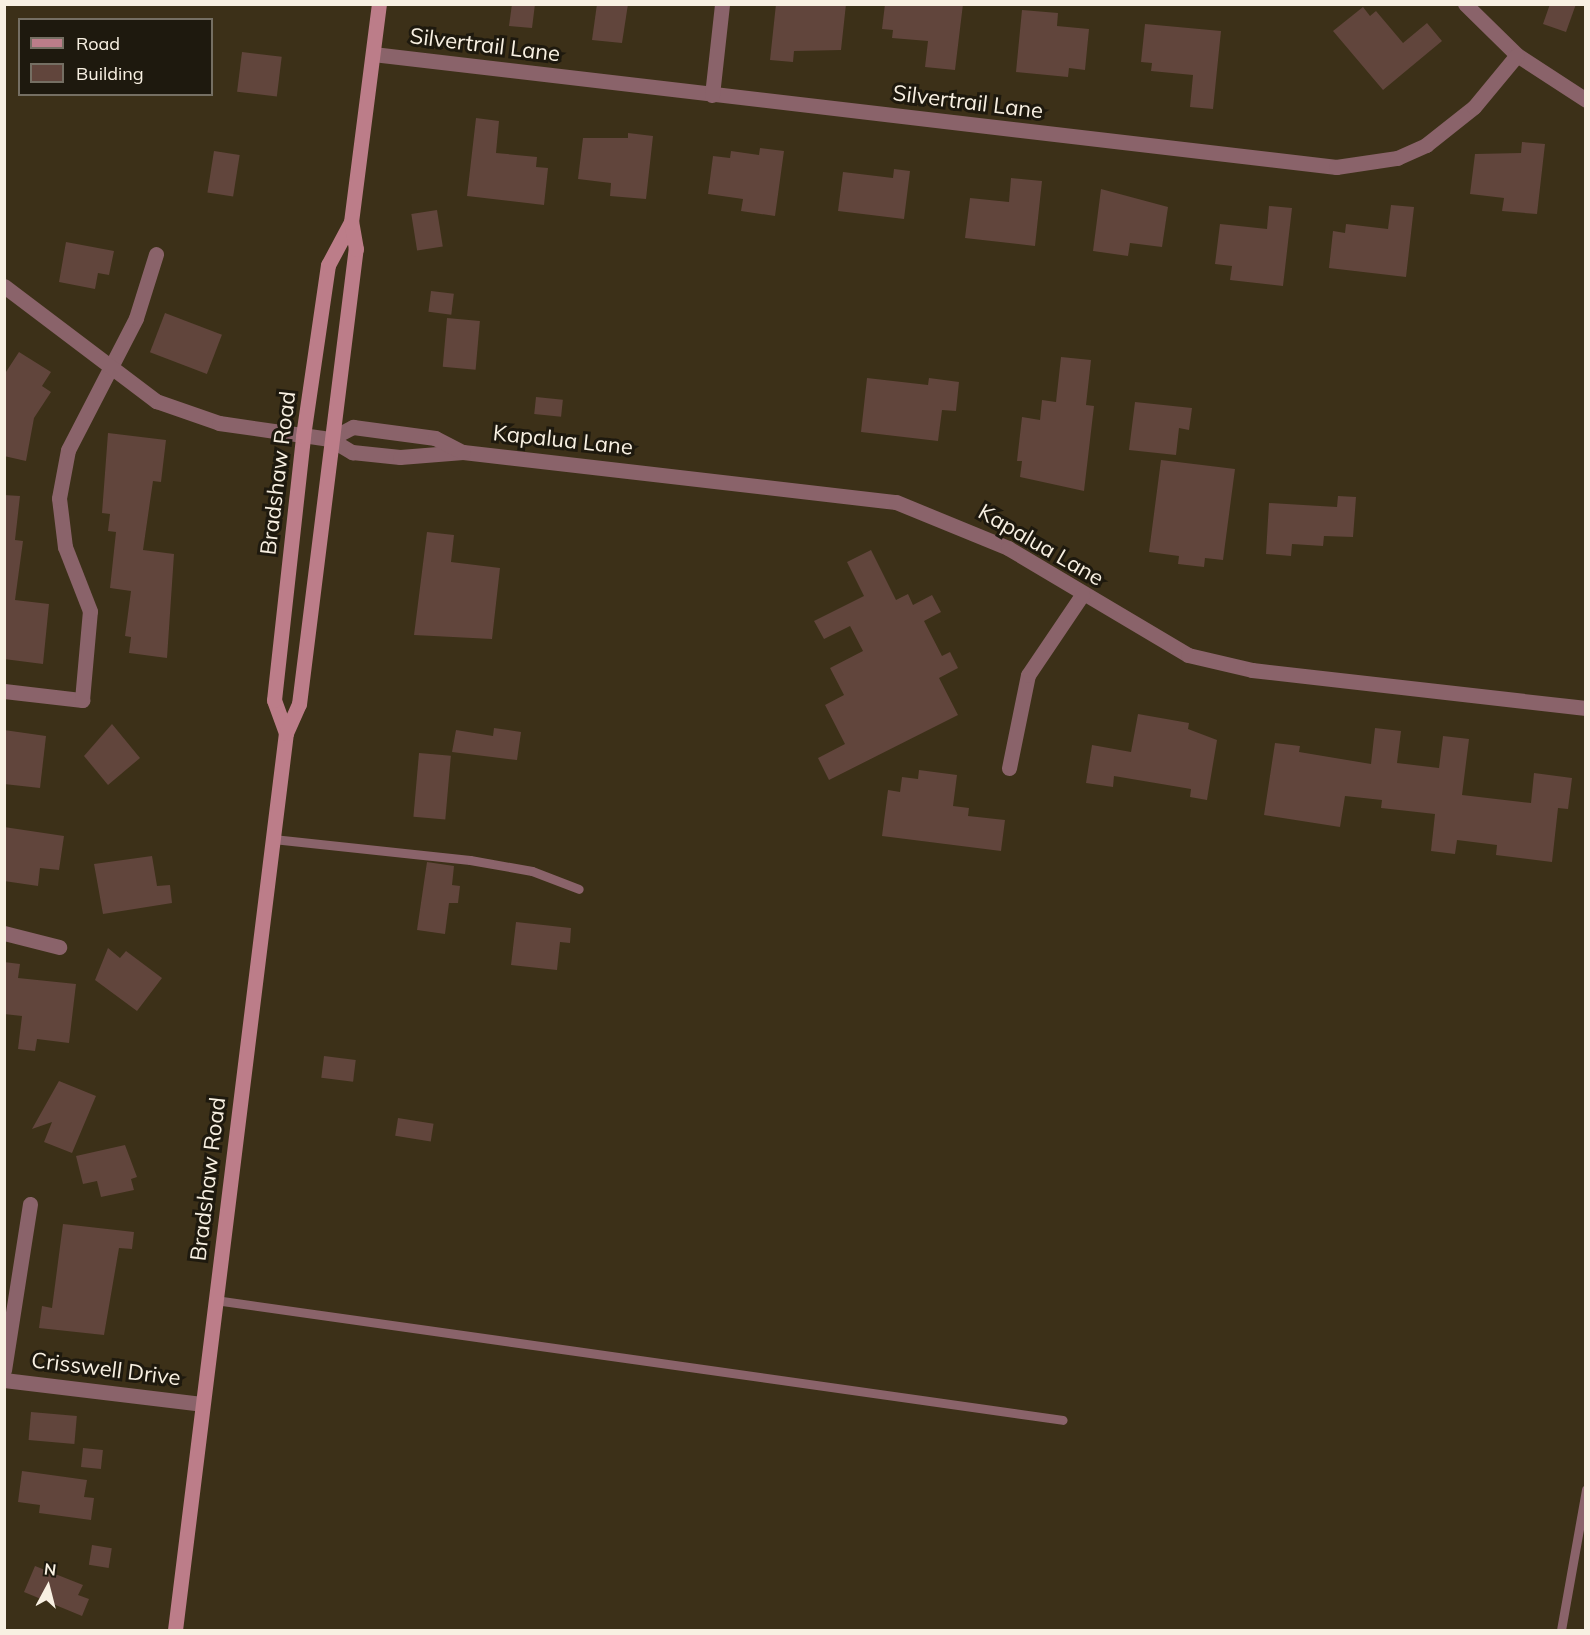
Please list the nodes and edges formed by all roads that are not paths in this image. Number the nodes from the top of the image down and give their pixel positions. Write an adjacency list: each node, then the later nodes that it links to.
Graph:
1 (379, 4): 4 (main road, Bradshaw Road)
2 (722, 4): 6 (street)
3 (1465, 4): 5 (street)
4 (373, 54): 6 (street, Silvertrail Lane); 8 (main road, Bradshaw Road)
5 (1517, 55): 6 (street, Silvertrail Lane); 7 (street)
6 (712, 95)
7 (1586, 100)
8 (351, 222): 12 (main road, Bradshaw Road); 13 (main road, Bradshaw Road)
9 (156, 254): 11 (street)
10 (4, 286): 11 (street)
11 (110, 367): 12 (street); 16 (street)
12 (303, 436): 13 (street); 18 (main road, Bradshaw Road)
13 (330, 439): 14 (street, Kapalua Lane); 14 (street, Kapalua Lane); 18 (main road, Bradshaw Road)
14 (463, 452): 15 (street, Kapalua Lane)
15 (1082, 595): 17 (street, Kapalua Lane); 19 (street)
16 (4, 691)
17 (1586, 708)
18 (286, 733): 20 (main road, Bradshaw Road)
19 (1009, 768)
20 (273, 839): 21 (lane); 25 (main road, Bradshaw Road)
21 (579, 889)
22 (4, 933): 23 (street)
23 (59, 947)
24 (30, 1204): 26 (street)
25 (215, 1300): 28 (main road, Bradshaw Road); 29 (lane)
26 (4, 1370)
27 (4, 1380): 28 (street, Crisswell Drive)
28 (202, 1404): 31 (main road, Bradshaw Road)
29 (1063, 1420)
30 (1586, 1489): 32 (lane)
31 (175, 1630)
32 (1561, 1630)

